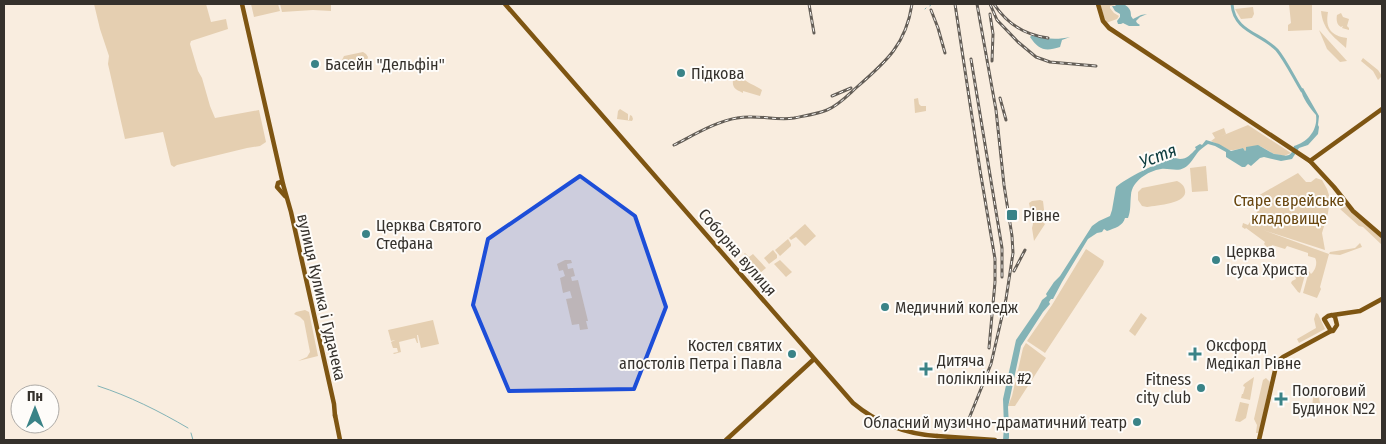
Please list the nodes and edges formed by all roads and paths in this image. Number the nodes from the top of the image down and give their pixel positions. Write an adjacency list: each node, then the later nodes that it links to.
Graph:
1 (242, 4): 6 (main road, вулиця Кулика і Гудачека)
2 (505, 4): 11 (main road, Соборна вулиця)
3 (1098, 4): 5 (main road)
4 (1382, 109): 5 (main road)
5 (1310, 162): 7 (main road)
6 (283, 184): 12 (main road, вулиця Кулика і Гудачека); 12 (main road, вулиця Кулика і Гудачека)
7 (1382, 236)
8 (1382, 299): 9 (main road)
9 (1333, 315): 10 (main road); 10 (main road)
10 (1331, 331): 16 (main road)
11 (814, 359): 14 (main road); 15 (main road, Соборна вулиця, bridge)
12 (335, 416): 13 (main road, вулиця Кулика і Гудачека)
13 (340, 440)
14 (726, 440)
15 (996, 440)
16 (1259, 440)

